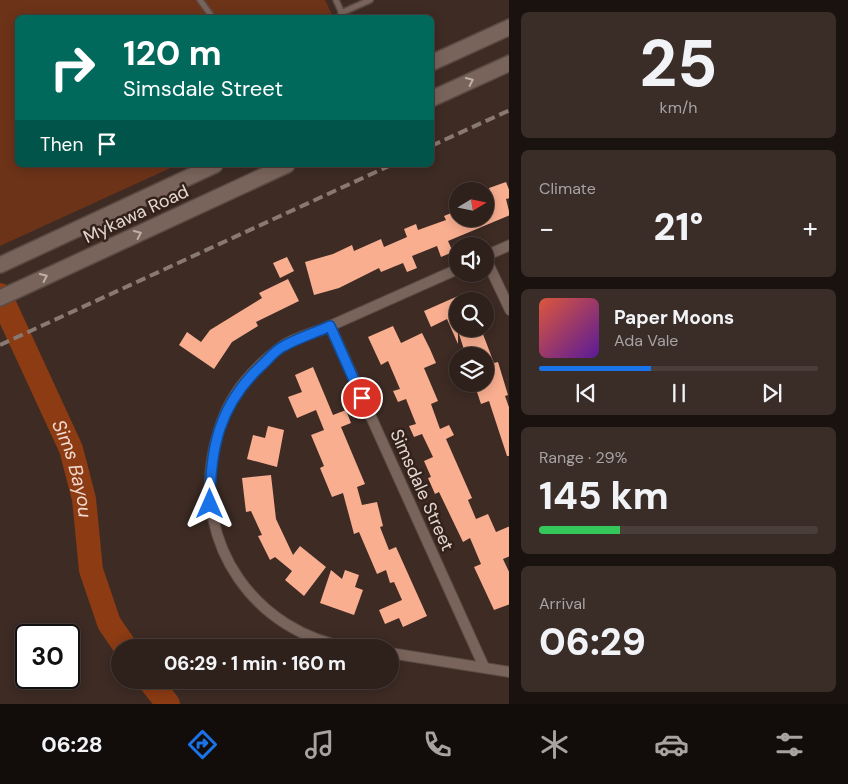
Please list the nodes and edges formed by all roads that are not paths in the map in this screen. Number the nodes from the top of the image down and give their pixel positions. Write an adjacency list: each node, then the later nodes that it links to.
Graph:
1 (200, 0): 4 (lane)
2 (336, 0): 5 (lane)
3 (370, 0): 5 (lane)
4 (211, 15)
5 (342, 15)
6 (509, 27): 7 (main road)
7 (434, 62)
8 (509, 63): 9 (main road, one-way to 8)
9 (434, 98)
10 (211, 167): 14 (main road, Mykawa Road)
11 (283, 167): 17 (main road, Mykawa Road, one-way to 11)
12 (509, 245): 13 (street)
13 (494, 252)
14 (0, 265)
15 (449, 272): 19 (street)
16 (494, 276): 18 (street)
17 (0, 298)
18 (509, 310)
19 (330, 326): 20 (street); 22 (street, Simsdale Street)
20 (319, 639)
21 (399, 654): 22 (street)
22 (484, 667): 23 (street)
23 (509, 672)

